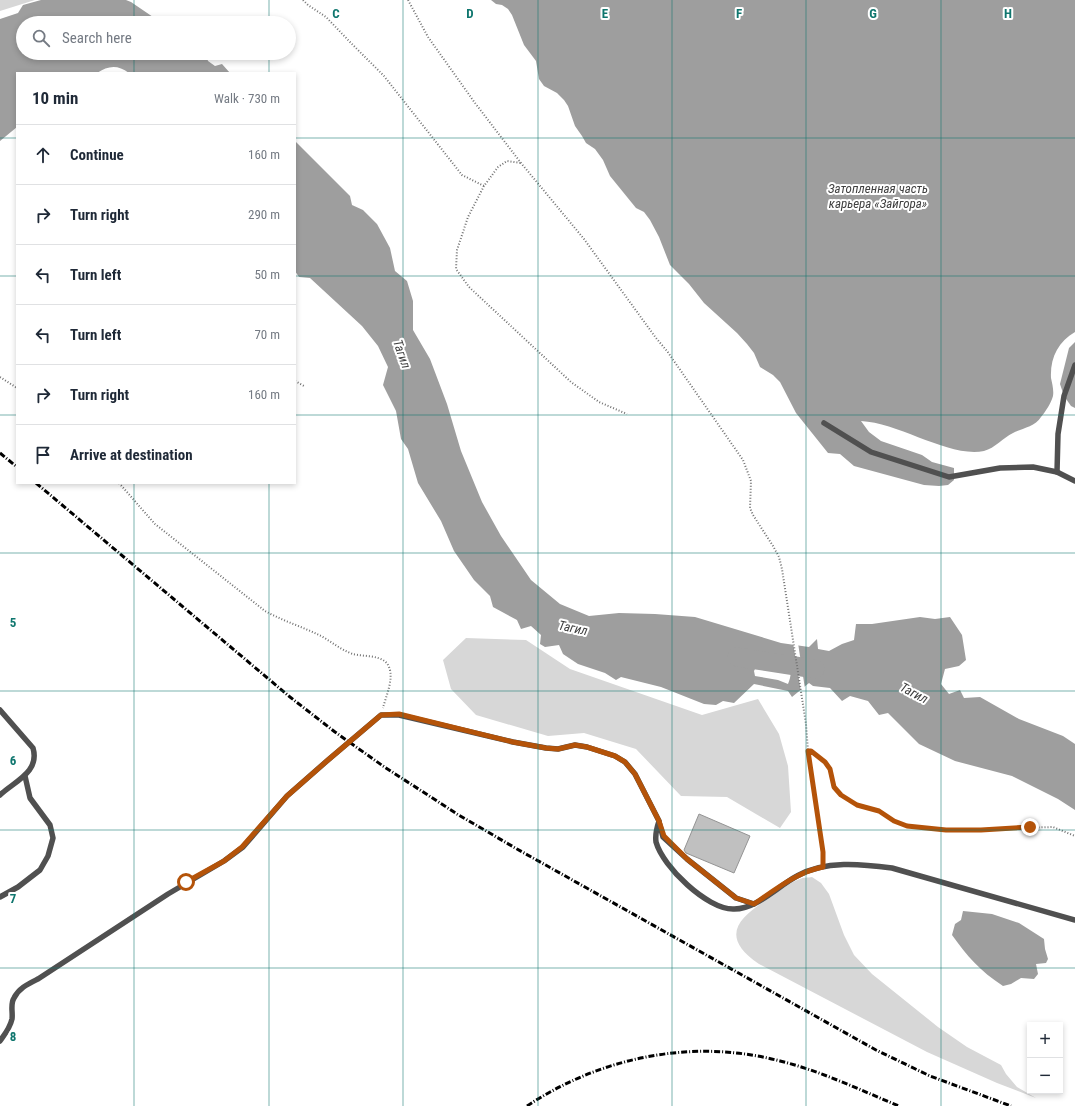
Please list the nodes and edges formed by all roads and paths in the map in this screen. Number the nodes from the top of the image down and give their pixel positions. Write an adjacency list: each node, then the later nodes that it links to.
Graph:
1 (303, 0): 4 (path)
2 (408, 0): 3 (path)
3 (521, 163): 4 (path); 17 (path)
4 (484, 186): 10 (path)
5 (1075, 365): 12 (lane)
6 (0, 377): 9 (path)
7 (296, 382): 8 (path)
8 (304, 386)
9 (16, 387)
10 (627, 414)
11 (824, 423): 12 (lane)
12 (1057, 472): 13 (lane)
13 (1075, 481)
14 (119, 484): 16 (path)
15 (0, 710): 18 (lane)
16 (381, 715): 20 (lane); 26 (lane)
17 (808, 751): 21 (path); 22 (path)
18 (25, 776): 19 (lane); 23 (lane)
19 (0, 794)
20 (659, 821): 24 (lane); 24 (lane)
21 (1075, 836)
22 (823, 867): 24 (lane); 25 (lane)
23 (0, 897)
24 (754, 904)
25 (1075, 920)
26 (0, 1041)

